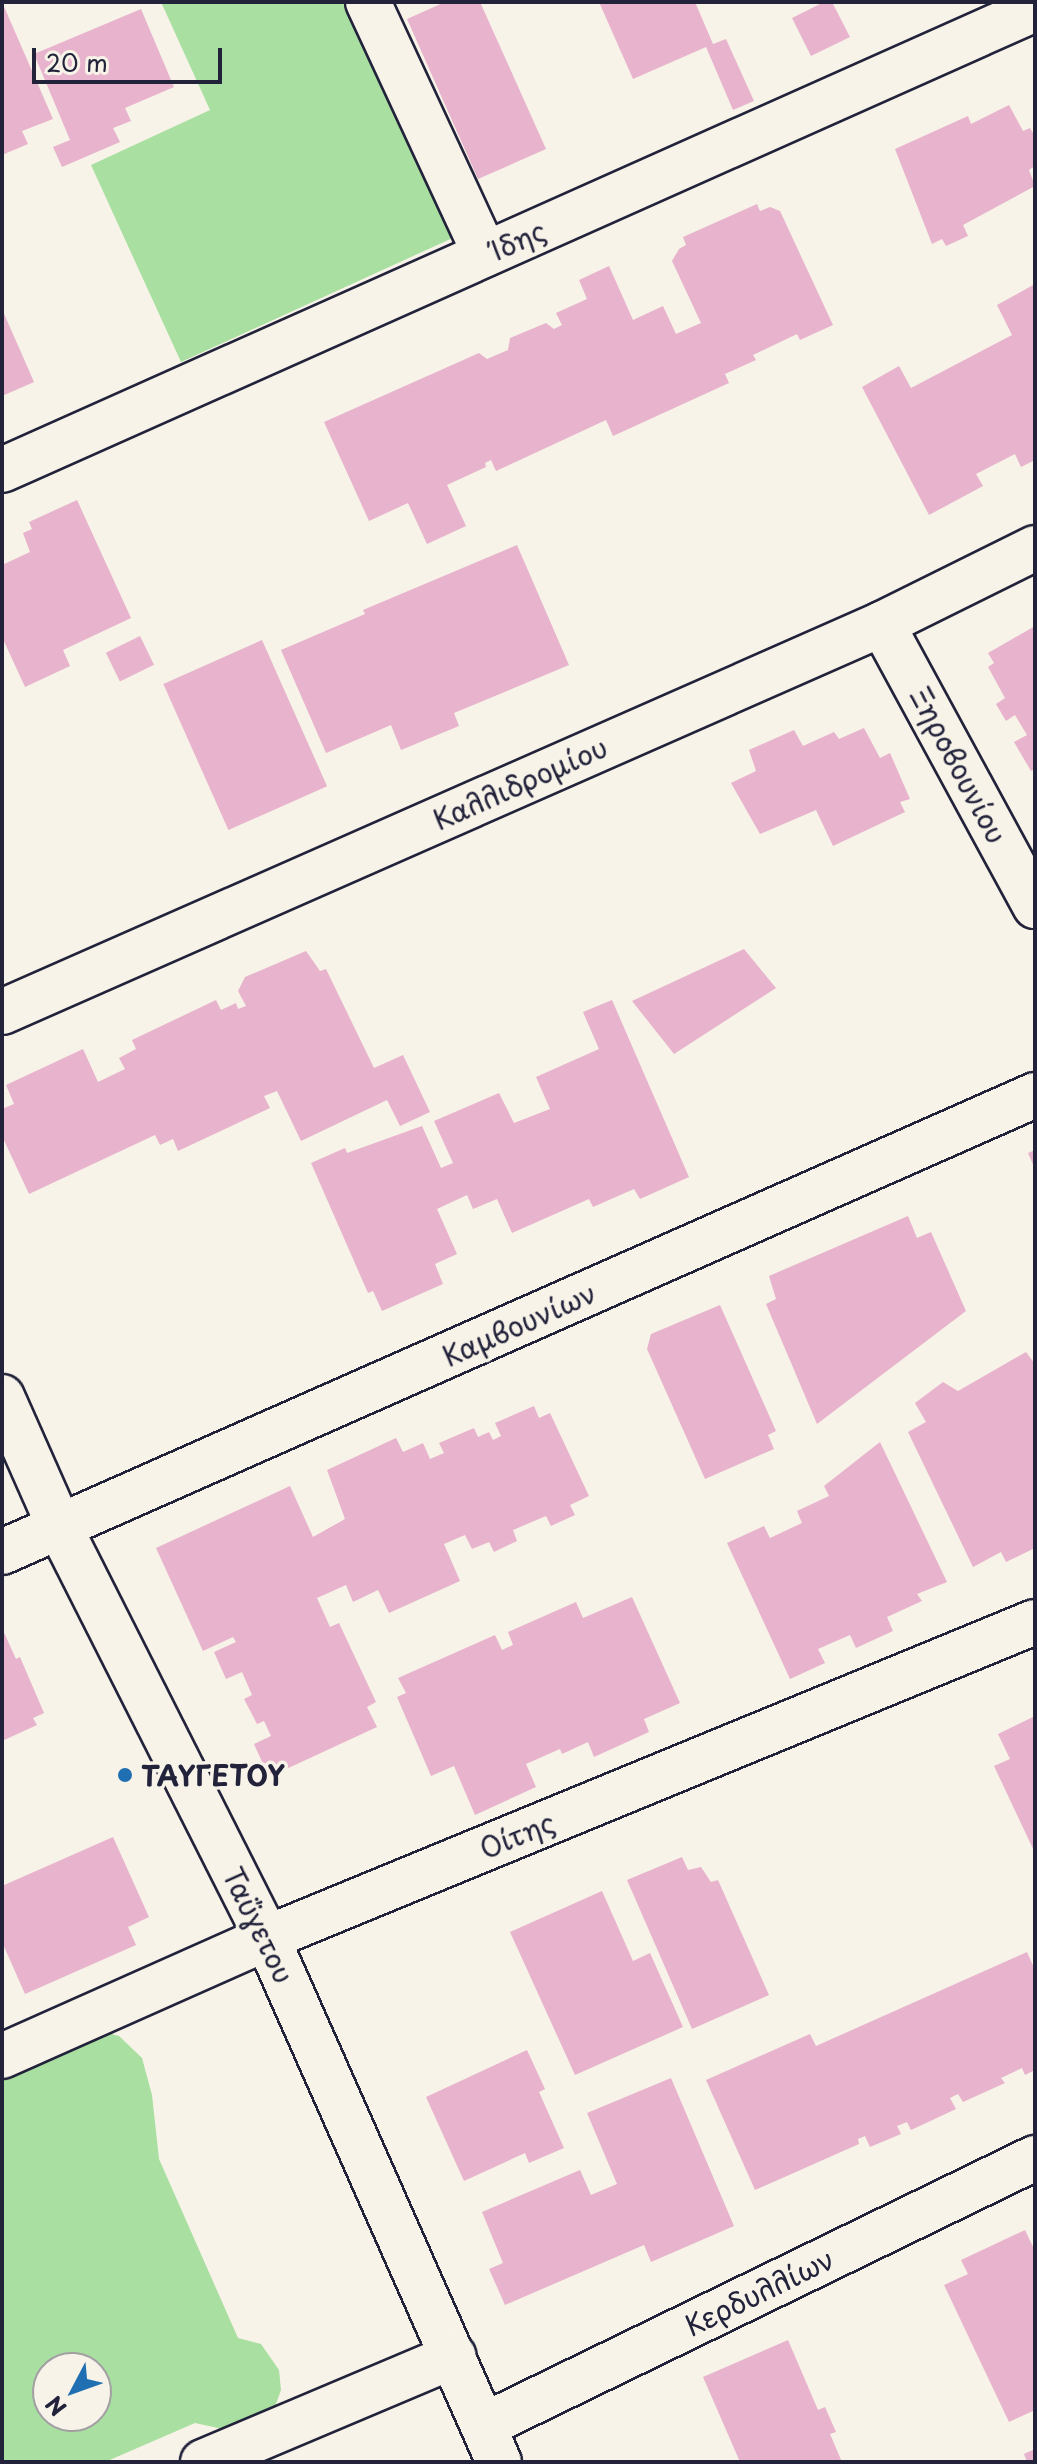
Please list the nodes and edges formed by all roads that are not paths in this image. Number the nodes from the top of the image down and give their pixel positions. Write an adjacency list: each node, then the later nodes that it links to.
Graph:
1 (368, 2): 3 (street)
2 (1035, 9): 3 (street, Ίδης)
3 (485, 254): 4 (street, Ίδης)
4 (2, 470)
5 (1035, 548): 6 (street, Καλλιδρομίου)
6 (882, 624): 7 (street, Ξηροβουνίου); 8 (street, Καλλιδρομίου)
7 (1035, 906)
8 (2, 1012)
9 (1035, 1095): 11 (street, Καμβουνίων)
10 (2, 1397): 11 (street, Ταΰγετου)
11 (60, 1528): 12 (street, Καμβουνίων); 14 (street, Ταΰγετου)
12 (2, 1552)
13 (1035, 1622): 14 (street, Οίτης)
14 (267, 1938): 15 (street, Οίτης); 17 (street, Ταΰγετου)
15 (2, 2056)
16 (1035, 2158): 18 (street, Κερδυλλίων)
17 (454, 2356): 18 (street, Ταΰγετου); 19 (street)
18 (491, 2444)
19 (203, 2462)

